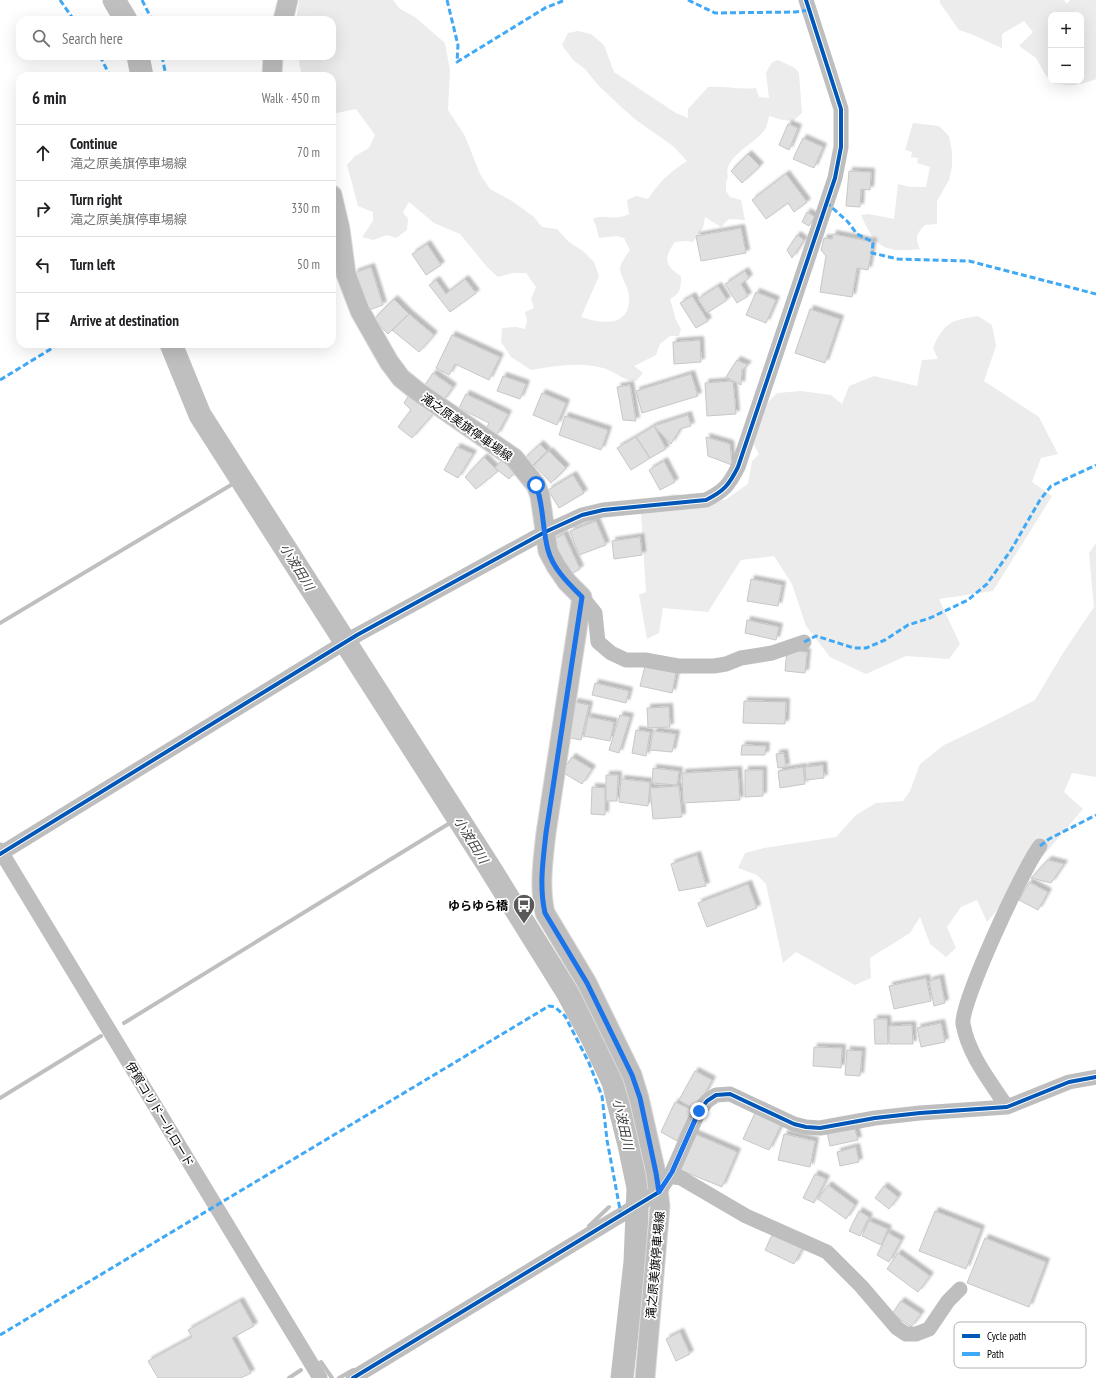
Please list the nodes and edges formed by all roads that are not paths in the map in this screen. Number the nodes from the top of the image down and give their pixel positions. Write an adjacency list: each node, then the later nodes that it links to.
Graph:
1 (288, 0): 3 (main road)
2 (806, 0): 7 (street)
3 (284, 16)
4 (273, 60): 5 (main road)
5 (272, 72)
6 (336, 219): 7 (main road, 滝之原美旗停車場線)
7 (545, 532): 8 (main road, 滝之原美旗停車場線); 11 (street)
8 (582, 597): 9 (street); 15 (main road, 滝之原美旗停車場線)
9 (804, 642)
10 (1040, 846): 13 (street)
11 (1, 853): 17 (street, 伊賀コリドールロード)
12 (1096, 1078): 13 (street)
13 (1007, 1107): 14 (street)
14 (669, 1176): 15 (street); 16 (street)
15 (652, 1195): 18 (street); 19 (main road, 滝之原美旗停車場線)
16 (960, 1289)
17 (320, 1378)
18 (353, 1378)
19 (645, 1378)

